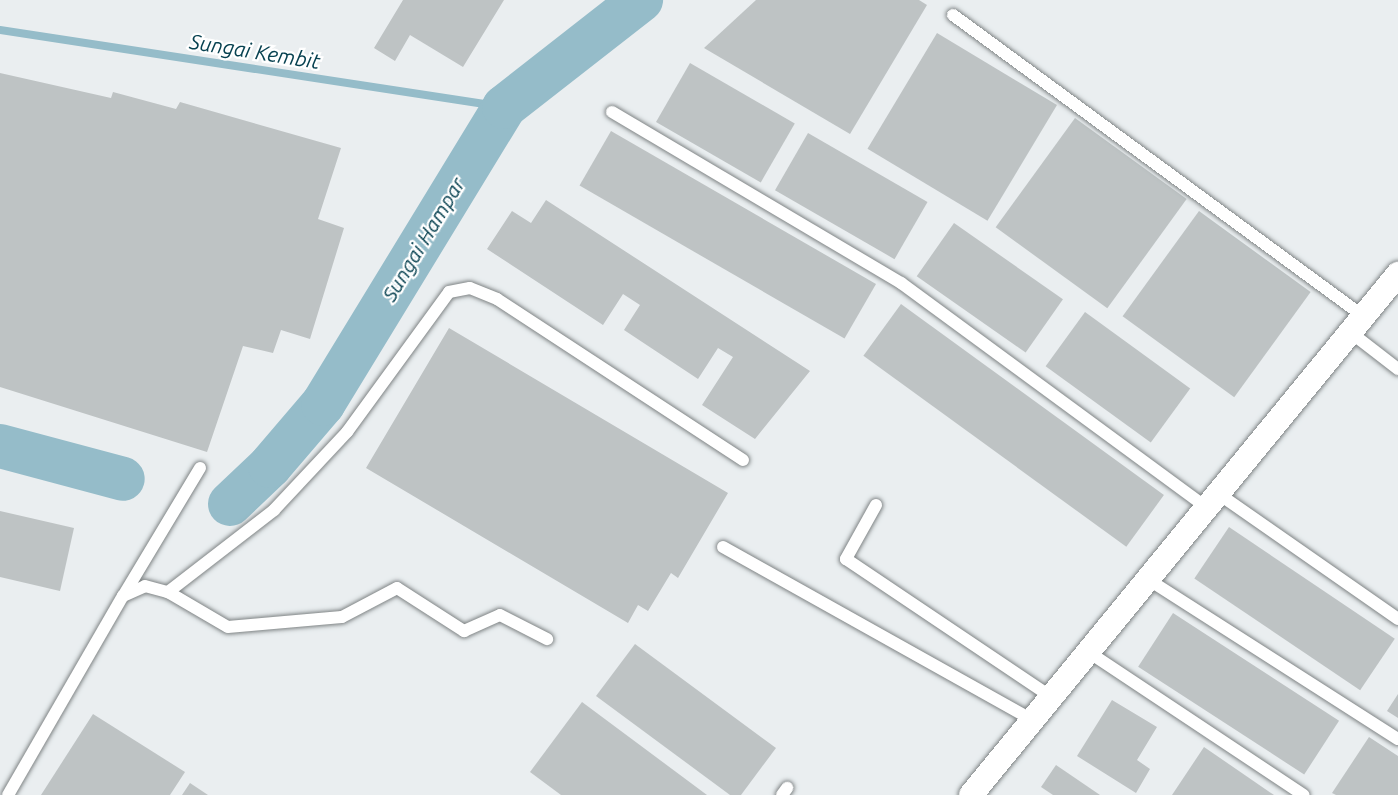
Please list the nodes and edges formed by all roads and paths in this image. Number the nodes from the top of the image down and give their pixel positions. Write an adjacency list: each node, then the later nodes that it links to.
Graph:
1 (953, 15): 4 (lane)
2 (612, 112): 8 (lane)
3 (1398, 274): 4 (street)
4 (1356, 324): 5 (lane); 8 (street)
5 (1398, 369)
6 (742, 460): 12 (lane)
7 (200, 468): 13 (lane)
8 (1211, 499): 11 (street); 14 (lane)
9 (876, 505): 17 (lane)
10 (723, 547): 18 (lane)
11 (1146, 578): 16 (street); 19 (lane)
12 (168, 592): 13 (lane); 15 (lane)
13 (123, 596): 20 (lane)
14 (1398, 619)
15 (547, 639)
16 (1087, 651): 17 (street); 22 (lane)
17 (1050, 696): 18 (street)
18 (1032, 720): 21 (street)
19 (1398, 739)
20 (8, 795)
21 (971, 795)
22 (1304, 795)

